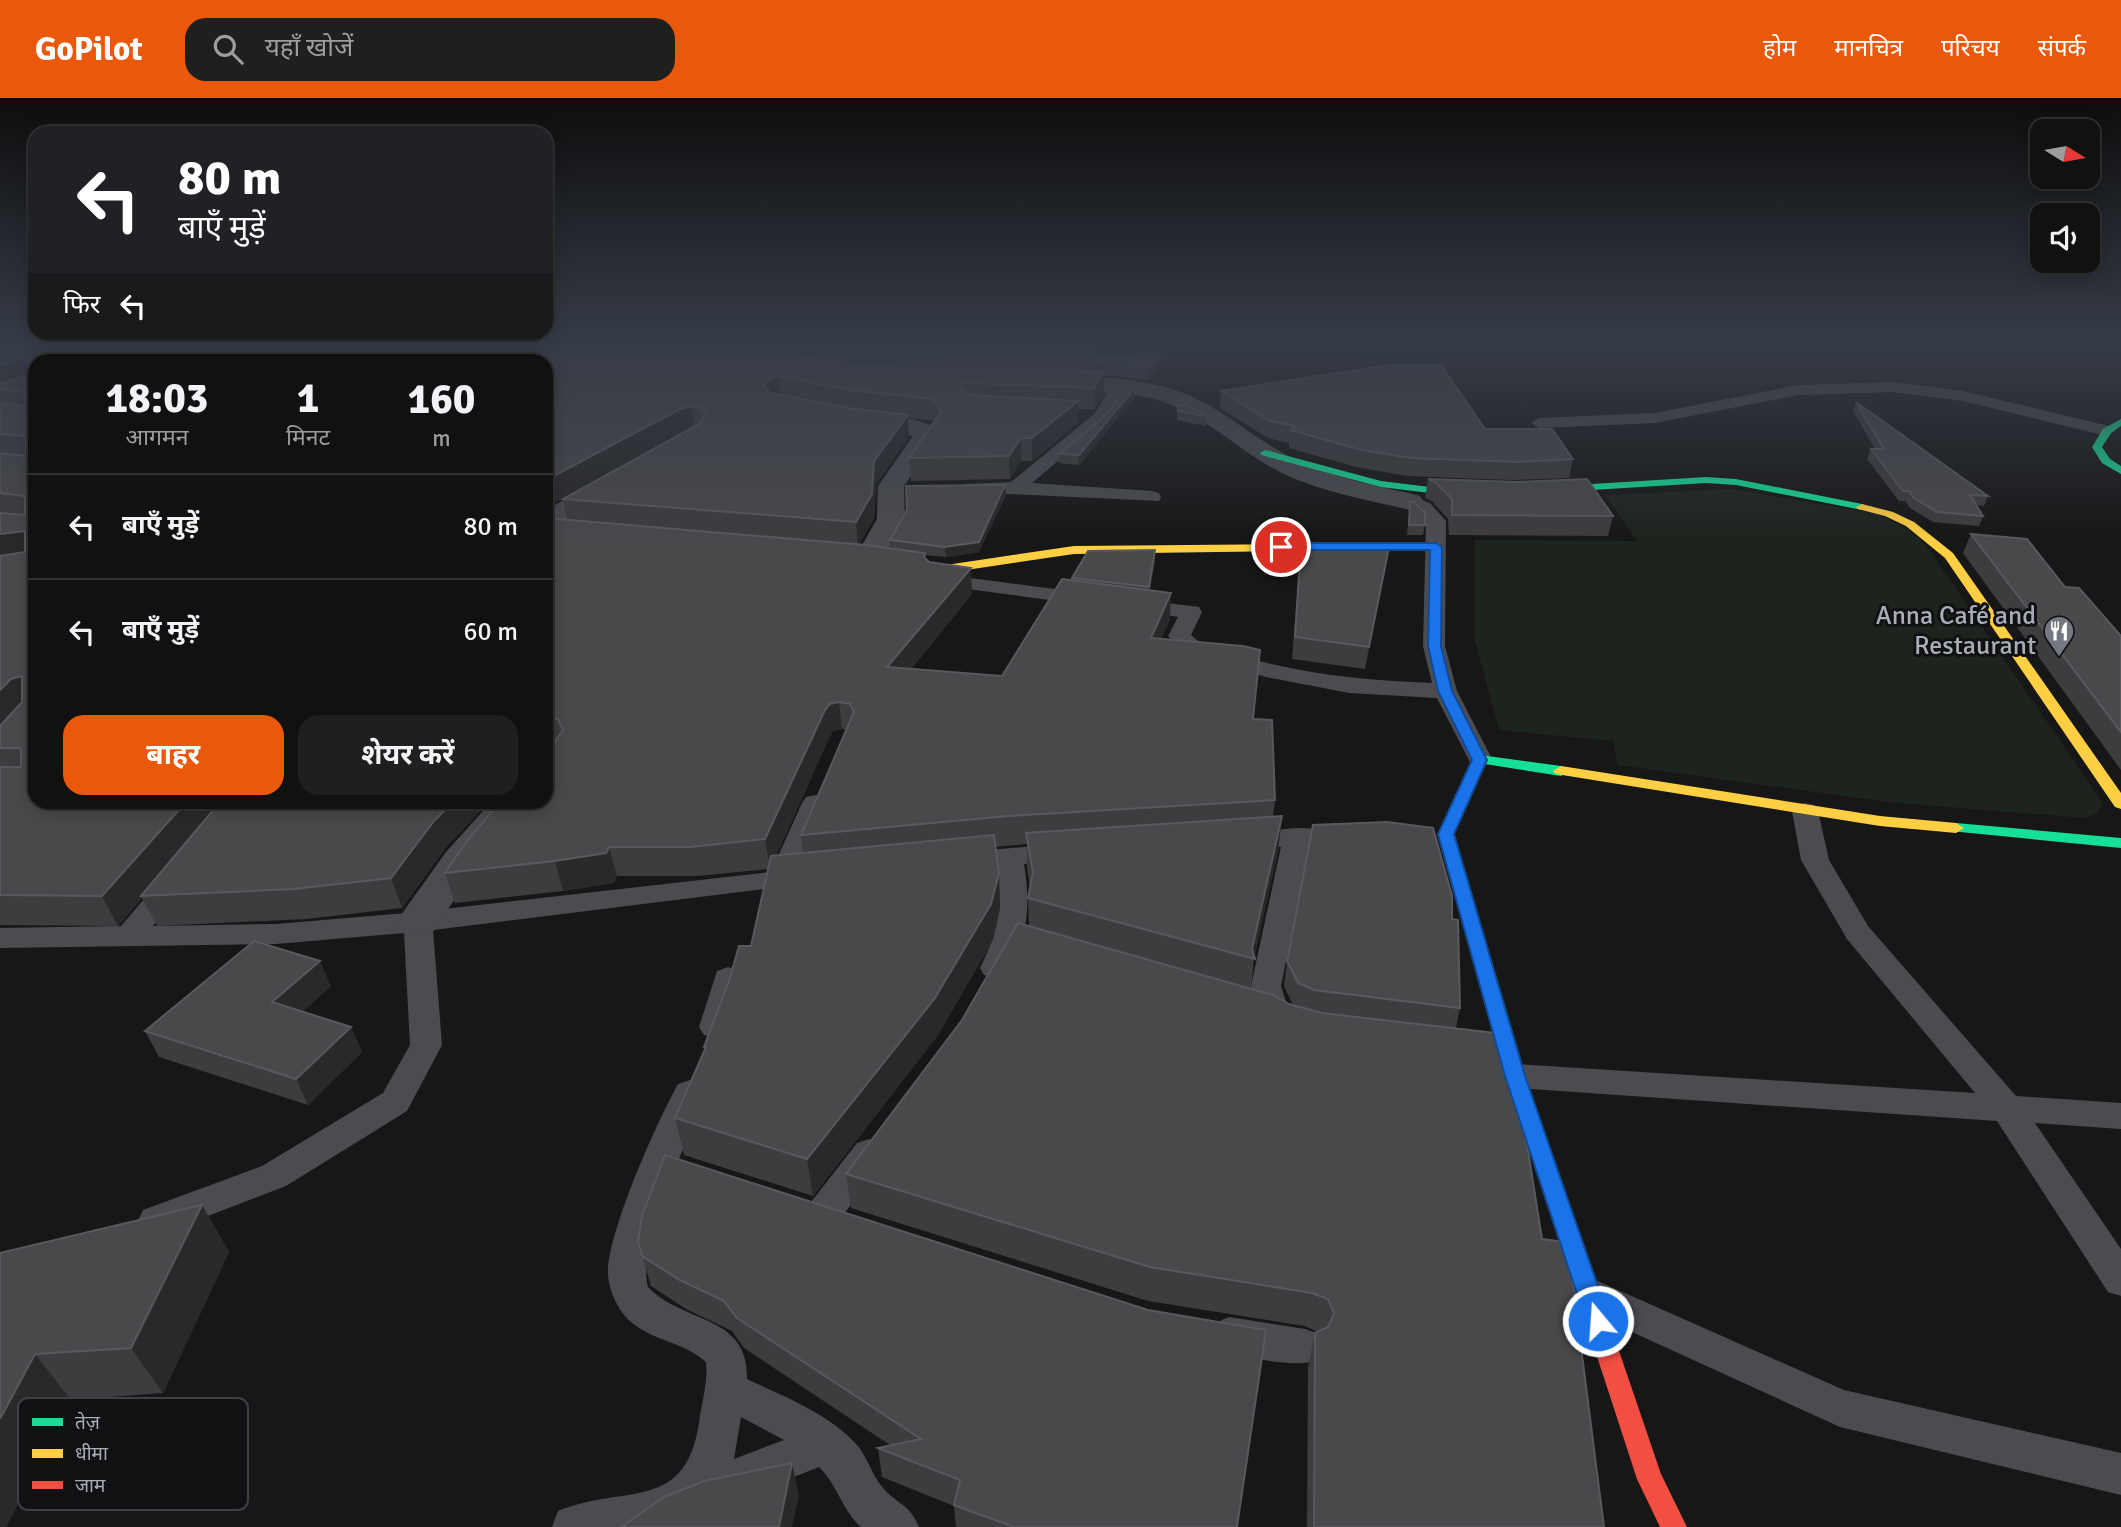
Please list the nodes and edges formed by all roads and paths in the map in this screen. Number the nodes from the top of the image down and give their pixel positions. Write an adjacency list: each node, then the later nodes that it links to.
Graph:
1 (1106, 408): 6 (lane)
2 (1198, 408): 10 (street)
3 (1708, 408): 8 (lane)
4 (2020, 408): 9 (lane)
5 (1074, 415): 6 (lane)
6 (1100, 417): 13 (lane)
7 (833, 418): 21 (street)
8 (1539, 423)
9 (2114, 427): 12 (street)
10 (1265, 453): 16 (street); 18 (street)
11 (637, 470): 19 (street)
12 (2121, 471)
13 (1016, 487): 14 (lane); 17 (lane)
14 (949, 488)
15 (1525, 490): 26 (street)
16 (1500, 491)
17 (1152, 497)
18 (1410, 502): 20 (lane)
19 (553, 526)
20 (1436, 547): 22 (street); 23 (lane)
21 (873, 560): 22 (street)
22 (946, 569): 23 (lane)
23 (1445, 691): 24 (lane)
24 (1480, 760): 28 (street); 47 (street)
25 (826, 777): 38 (lane)
26 (2121, 804)
27 (505, 809): 39 (street)
28 (1805, 811): 32 (street); 48 (lane)
29 (1378, 835): 30 (lane)
30 (1297, 836): 31 (lane); 45 (lane)
31 (1214, 842)
32 (2121, 842)
33 (1090, 850): 34 (lane)
34 (1009, 856): 35 (lane); 43 (lane)
35 (942, 863)
36 (188, 864): 40 (lane)
37 (822, 875): 38 (lane)
38 (782, 879): 39 (lane)
39 (418, 922): 40 (lane); 52 (lane)
40 (128, 937): 41 (lane)
41 (0, 938)
42 (728, 978): 57 (lane)
43 (977, 998)
44 (1239, 1006): 45 (lane)
45 (1277, 1017): 46 (lane)
46 (1305, 1029)
47 (1502, 1061): 48 (lane); 54 (street)
48 (2006, 1107): 49 (lane); 53 (lane)
49 (2121, 1116)
50 (886, 1130): 51 (lane)
51 (860, 1229)
52 (124, 1233)
53 (2121, 1280)
54 (1590, 1295): 59 (lane); 63 (street)
55 (1199, 1330): 56 (lane)
56 (1305, 1347)
57 (725, 1389): 58 (lane); 60 (lane)
58 (826, 1444): 60 (lane); 62 (lane)
59 (2121, 1474)
60 (686, 1499): 61 (lane)
61 (574, 1527)
62 (897, 1527)
63 (1674, 1527)

